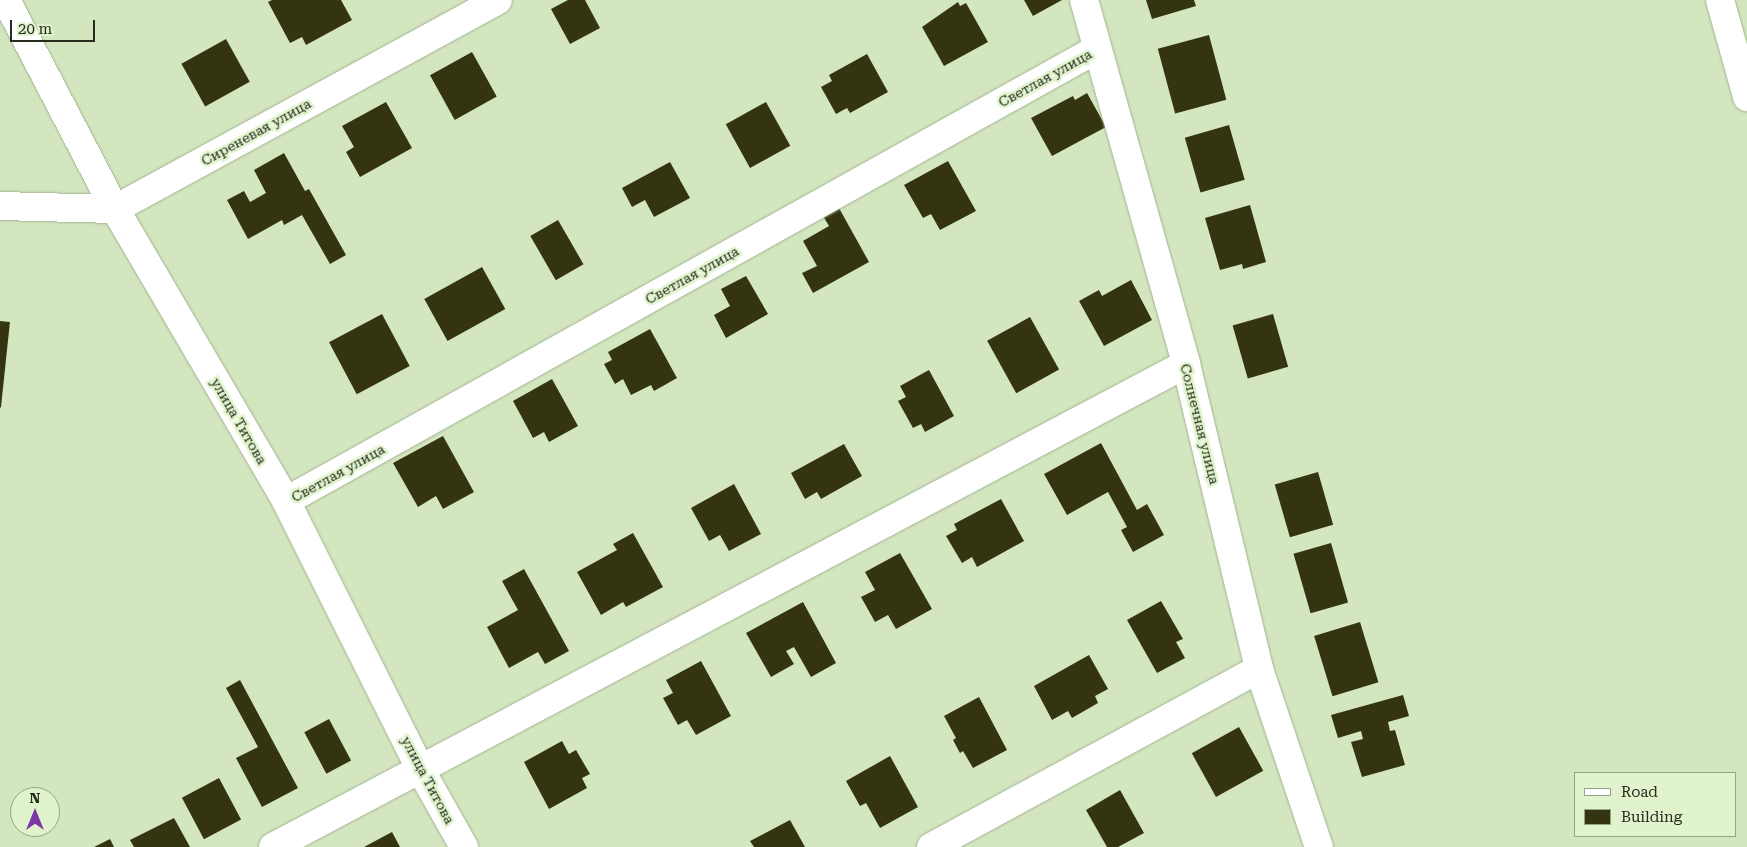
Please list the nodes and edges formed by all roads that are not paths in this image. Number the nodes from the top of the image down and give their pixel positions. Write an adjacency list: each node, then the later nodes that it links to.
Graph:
1 (6, 0): 8 (street, улица Титова)
2 (498, 0): 8 (street, Сиреневая улица)
3 (1084, 0): 5 (street, Солнечная улица)
4 (1720, 0): 6 (street)
5 (1097, 49): 9 (street, Солнечная улица); 10 (street, Светлая улица)
6 (1747, 97)
7 (0, 206): 8 (street)
8 (115, 209): 10 (street, улица Титова)
9 (1186, 364): 11 (street, Солнечная улица); 12 (street)
10 (286, 502): 12 (street, улица Титова)
11 (1258, 669): 15 (street); 16 (street, Солнечная улица)
12 (419, 767): 13 (street); 14 (street, улица Титова)
13 (273, 847)
14 (464, 847)
15 (931, 847)
16 (1319, 847)

